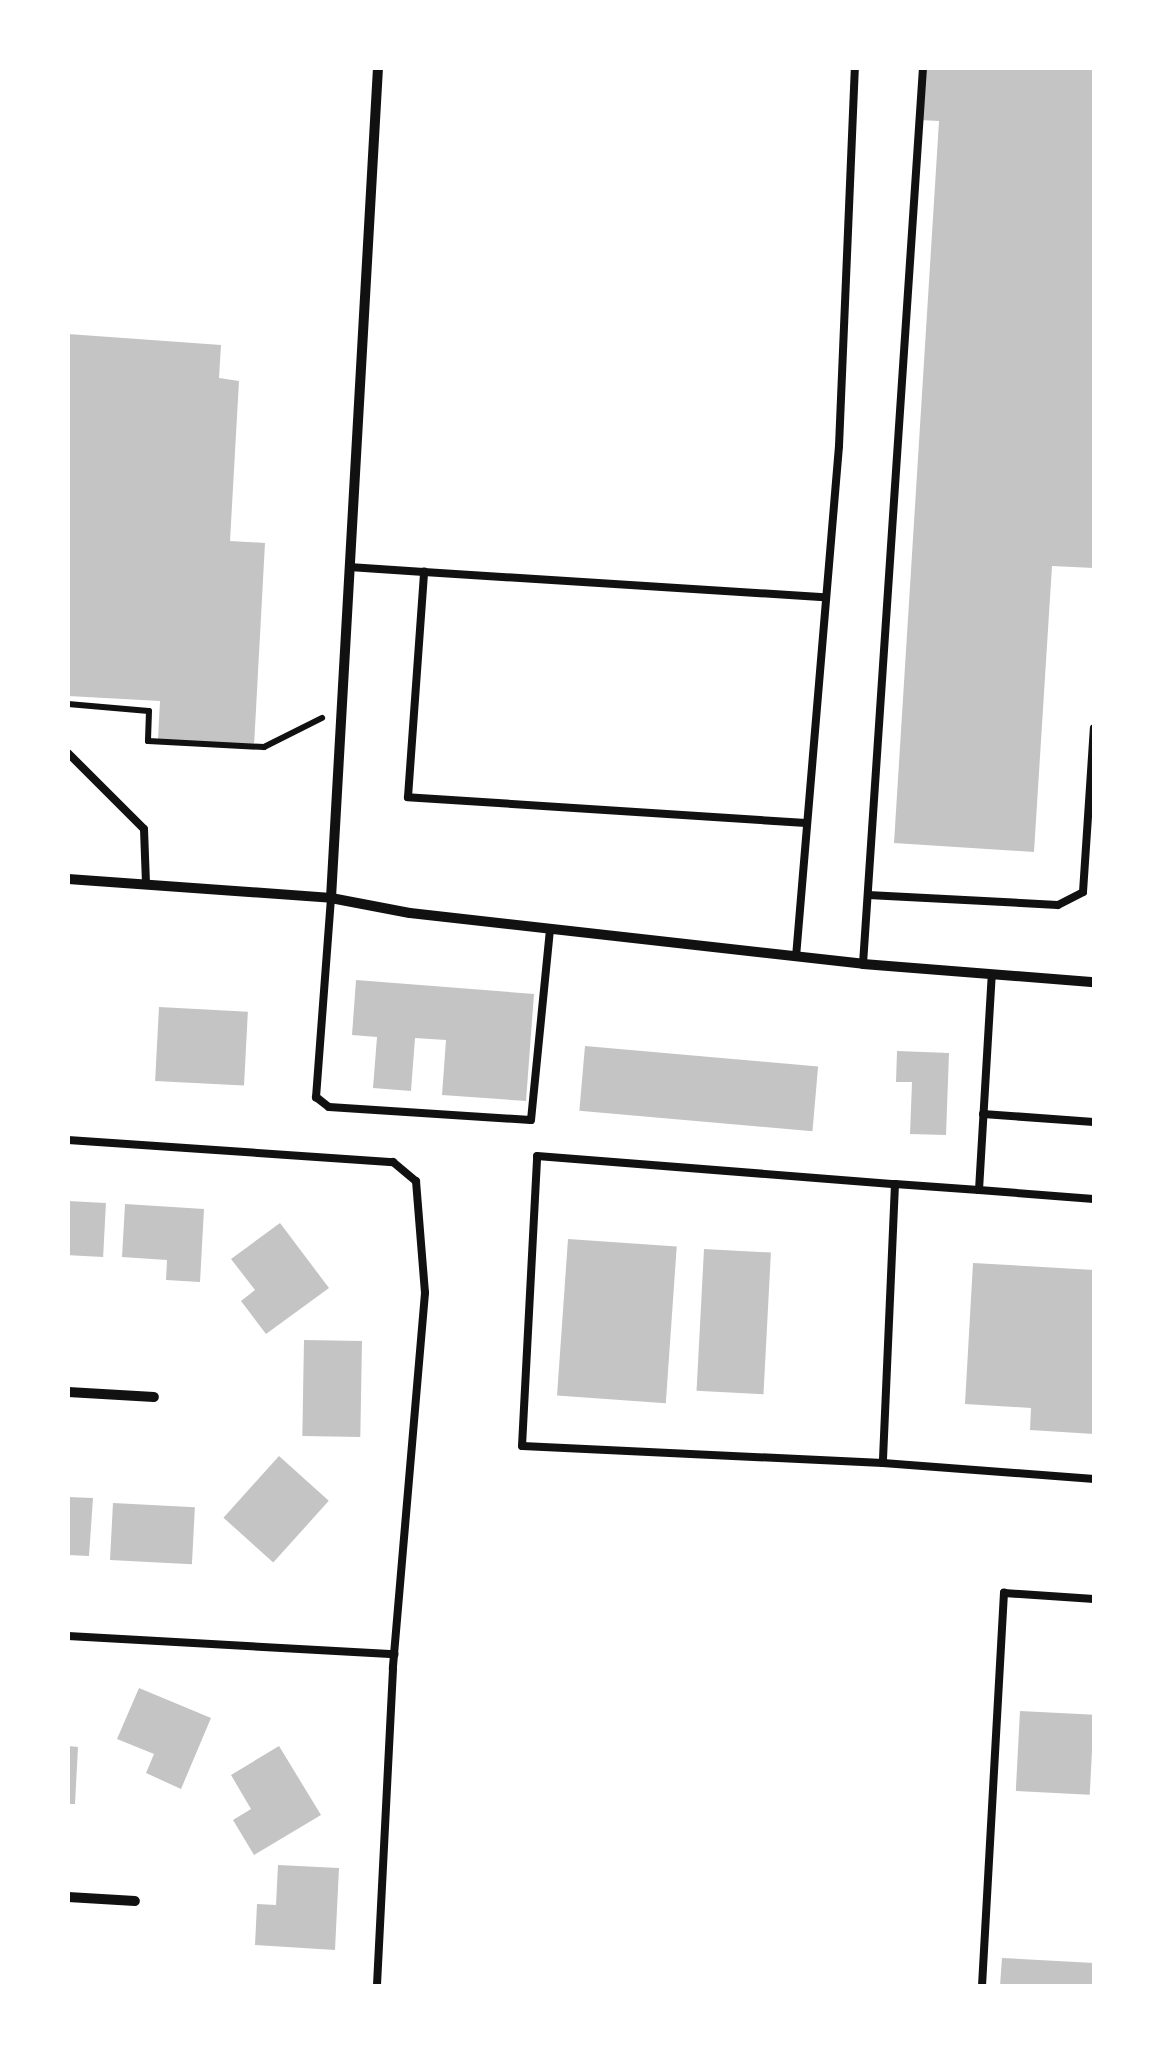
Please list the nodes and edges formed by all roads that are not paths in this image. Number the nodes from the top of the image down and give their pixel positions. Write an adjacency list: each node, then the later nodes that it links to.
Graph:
1 (378, 68): 4 (street)
2 (855, 68): 6 (lane)
3 (922, 68): 13 (lane)
4 (349, 567): 5 (lane); 15 (street)
5 (424, 572): 6 (lane); 9 (lane)
6 (824, 597): 9 (lane)
7 (1094, 728): 12 (lane)
8 (68, 752): 11 (lane)
9 (806, 823): 17 (lane)
10 (68, 879): 11 (street)
11 (146, 883): 15 (street)
12 (1083, 892): 13 (lane); 14 (lane)
13 (868, 895): 18 (lane)
14 (1094, 896)
15 (330, 898): 16 (street); 16 (lane)
16 (550, 929): 17 (street)
17 (796, 957): 18 (street)
18 (863, 964): 19 (street)
19 (992, 974): 20 (street); 21 (lane)
20 (1094, 982)
21 (983, 1114): 22 (lane); 25 (lane)
22 (1094, 1122)
23 (68, 1140): 33 (lane)
24 (895, 1184): 25 (lane); 29 (lane); 29 (lane)
25 (978, 1190): 26 (lane)
26 (1094, 1199)
27 (68, 1392): 28 (street)
28 (154, 1397)
29 (883, 1463): 30 (lane)
30 (1094, 1479)
31 (1094, 1599): 37 (lane)
32 (68, 1636): 33 (lane)
33 (395, 1654): 36 (lane)
34 (68, 1898): 35 (street)
35 (135, 1901)
36 (377, 1986)
37 (982, 1986)

